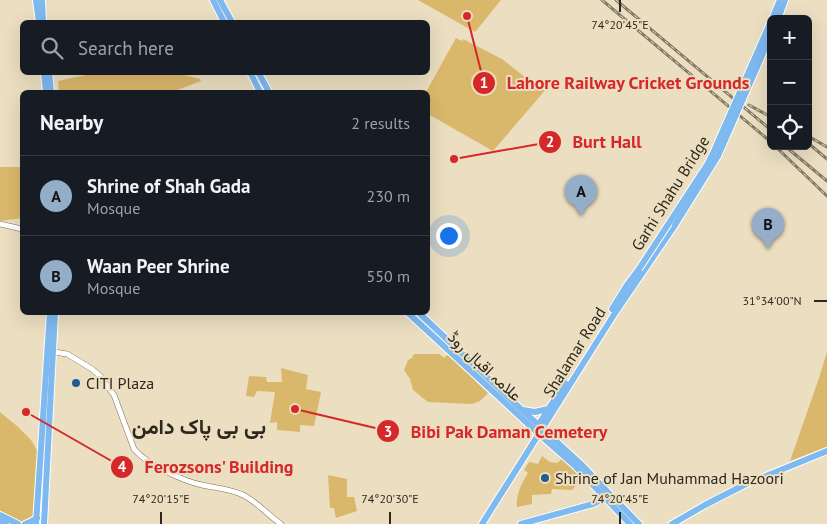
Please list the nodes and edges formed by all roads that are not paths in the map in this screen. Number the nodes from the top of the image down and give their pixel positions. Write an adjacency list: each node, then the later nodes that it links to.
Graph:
1 (36, 0): 9 (main road)
2 (42, 0): 10 (main road)
3 (213, 0): 11 (main road)
4 (220, 0): 12 (main road)
5 (780, 0): 7 (main road, Garhi Shahu Bridge)
6 (785, 0): 8 (main road)
7 (773, 15)
8 (779, 15)
9 (39, 20)
10 (43, 20)
11 (223, 20)
12 (231, 20)
13 (767, 29): 25 (main road, Garhi Shahu Bridge, bridge)
14 (767, 44): 25 (main road, Garhi Shahu Bridge, bridge)
15 (44, 75): 19 (main road)
16 (48, 75): 20 (main road)
17 (252, 75): 21 (main road)
18 (260, 75): 22 (main road)
19 (46, 90)
20 (51, 90)
21 (259, 90)
22 (267, 90)
23 (0, 224): 24 (street)
24 (20, 229)
25 (641, 270): 33 (main road, Shalamar Road); 34 (main road, Shalamar Road)
26 (50, 315): 42 (main road)
27 (56, 315): 30 (main road)
28 (410, 315): 31 (main road, علامہ اقبال روڈ)
29 (421, 315): 31 (main road, علامہ اقبال روڈ)
30 (54, 352): 47 (main road); 48 (street)
31 (490, 384): 32 (main road, علامہ اقبال روڈ); 35 (main road, علامہ اقبال روڈ)
32 (522, 410): 33 (main road); 36 (main road, علامہ اقبال روڈ)
33 (548, 410): 36 (main road, Shalamar Road)
34 (549, 417): 36 (main road, Shalamar Road); 37 (main road)
35 (521, 418): 36 (main road, علامہ اقبال روڈ); 49 (main road)
36 (539, 429): 37 (main road, علامہ اقبال روڈ); 39 (main road, علامہ اقبال روڈ); 50 (main road, Shalamar Road)
37 (549, 434): 39 (main road, علامہ اقبال روڈ)
38 (827, 451): 54 (main road)
39 (606, 495): 43 (main road); 52 (main road, علامہ اقبال روڈ); 53 (main road, علامہ اقبال روڈ)
40 (0, 515): 45 (main road)
41 (0, 521): 44 (main road)
42 (36, 521): 46 (main road)
43 (546, 521): 51 (main road)
44 (6, 524)
45 (18, 524)
46 (25, 524)
47 (44, 524)
48 (280, 524)
49 (477, 524)
50 (482, 524)
51 (521, 524)
52 (630, 524)
53 (639, 524)
54 (672, 524)

